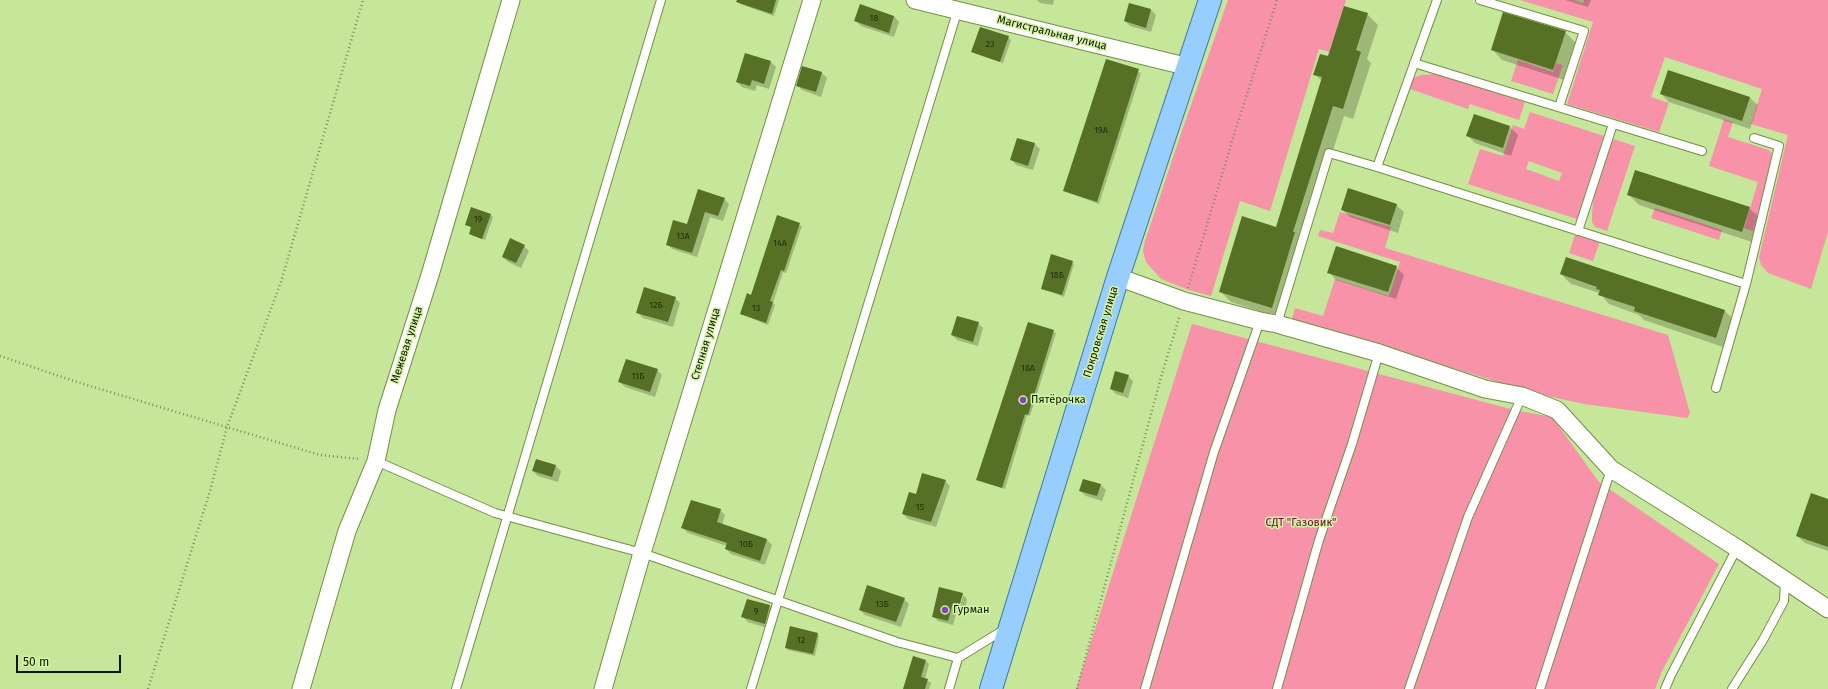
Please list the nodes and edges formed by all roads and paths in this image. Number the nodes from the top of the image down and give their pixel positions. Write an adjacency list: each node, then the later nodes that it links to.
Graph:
1 (363, 0): 28 (path)
2 (511, 0): 29 (street, Межевая улица)
3 (661, 0): 31 (lane)
4 (812, 0): 33 (street, Степная улица)
5 (915, 0): 10 (street, Магистральная улица)
6 (1210, 0): 12 (main road, Покровская улица)
7 (1277, 0): 21 (path)
8 (1437, 0): 11 (lane)
9 (1483, 0): 13 (lane)
10 (958, 9): 12 (street, Магистральная улица); 35 (lane)
11 (1414, 63): 13 (lane); 17 (lane)
12 (1188, 67): 19 (main road, Покровская улица)
13 (1559, 107): 14 (lane)
14 (1613, 124): 16 (lane); 18 (lane)
15 (1754, 138): 20 (lane)
16 (1702, 151)
17 (1377, 168): 18 (lane); 23 (lane)
18 (1578, 231): 20 (lane)
19 (1118, 277): 21 (street); 37 (main road, Покровская улица)
20 (1746, 284): 26 (lane)
21 (1184, 301): 22 (street); 46 (path)
22 (1260, 321): 23 (street); 47 (lane)
23 (1277, 324): 24 (street)
24 (1378, 353): 27 (street); 48 (lane)
25 (0, 356): 28 (path)
26 (1716, 388)
27 (1522, 396): 30 (street); 49 (lane)
28 (227, 427): 29 (path); 39 (path)
29 (376, 461): 31 (lane); 40 (street, Межевая улица)
30 (1611, 469): 32 (street); 50 (lane)
31 (508, 517): 33 (lane); 41 (lane)
32 (1737, 548): 34 (street); 51 (lane)
33 (642, 553): 35 (lane); 42 (street, Степная улица)
34 (1785, 580): 36 (street); 52 (lane)
35 (778, 601): 38 (lane); 43 (lane)
36 (1828, 609)
37 (1010, 627): 38 (lane); 45 (main road, Покровская улица)
38 (958, 658): 44 (lane)
39 (148, 689)
40 (301, 689)
41 (456, 689)
42 (603, 689)
43 (751, 689)
44 (949, 689)
45 (990, 689)
46 (1077, 689)
47 (1145, 689)
48 (1277, 689)
49 (1409, 689)
50 (1540, 689)
51 (1666, 689)
52 (1732, 689)

